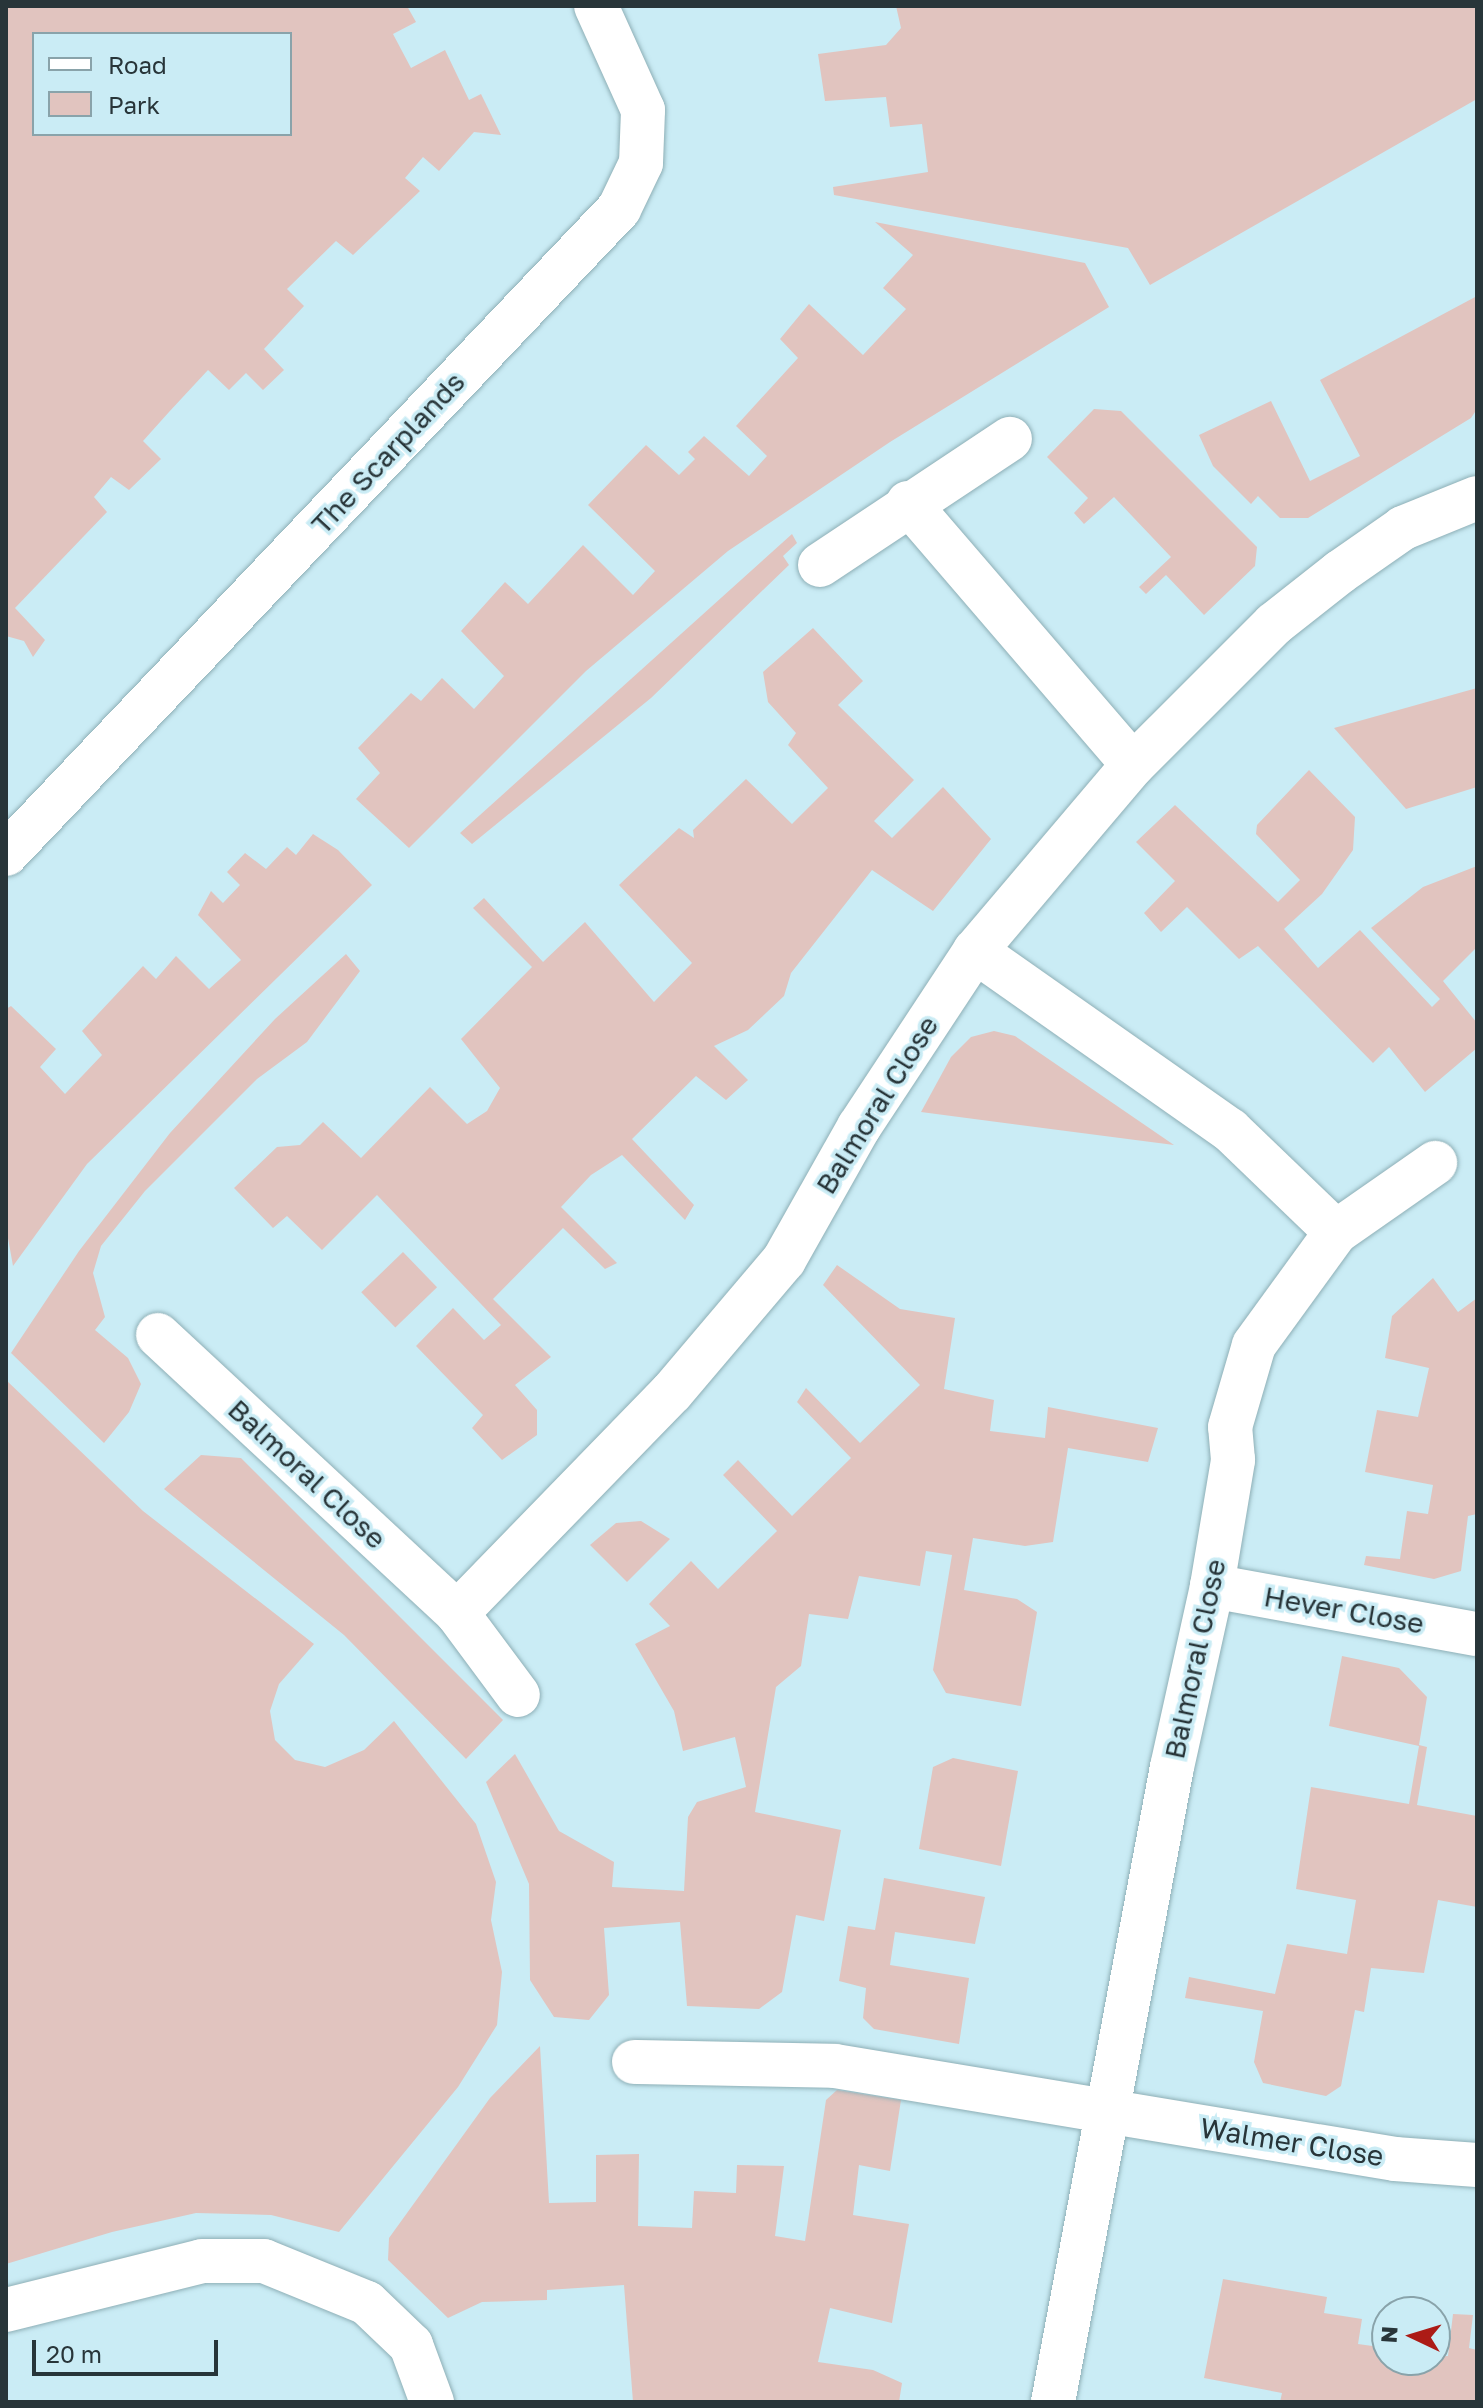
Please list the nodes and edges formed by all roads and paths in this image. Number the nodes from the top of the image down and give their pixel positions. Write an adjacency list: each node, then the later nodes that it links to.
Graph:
1 (596, 6): 7 (street, The Scarplands)
2 (1010, 439): 4 (street)
3 (1477, 498): 6 (street, Balmoral Close)
4 (908, 503): 5 (street); 6 (street)
5 (820, 565)
6 (1133, 765): 8 (street, Balmoral Close)
7 (6, 854)
8 (975, 951): 10 (street); 13 (street, Balmoral Close)
9 (1435, 1163): 10 (street, Balmoral Close)
10 (1336, 1232): 12 (street, Balmoral Close)
11 (158, 1335): 13 (street, Balmoral Close)
12 (1212, 1586): 14 (street, Hever Close); 17 (street, Balmoral Close)
13 (457, 1613): 15 (street, Balmoral Close)
14 (1477, 1634)
15 (518, 1695)
16 (634, 2062): 17 (street)
17 (1108, 2112): 18 (street, Walmer Close); 21 (street, Balmoral Close)
18 (1477, 2165)
19 (6, 2310): 20 (street)
20 (432, 2402)
21 (1053, 2402)

